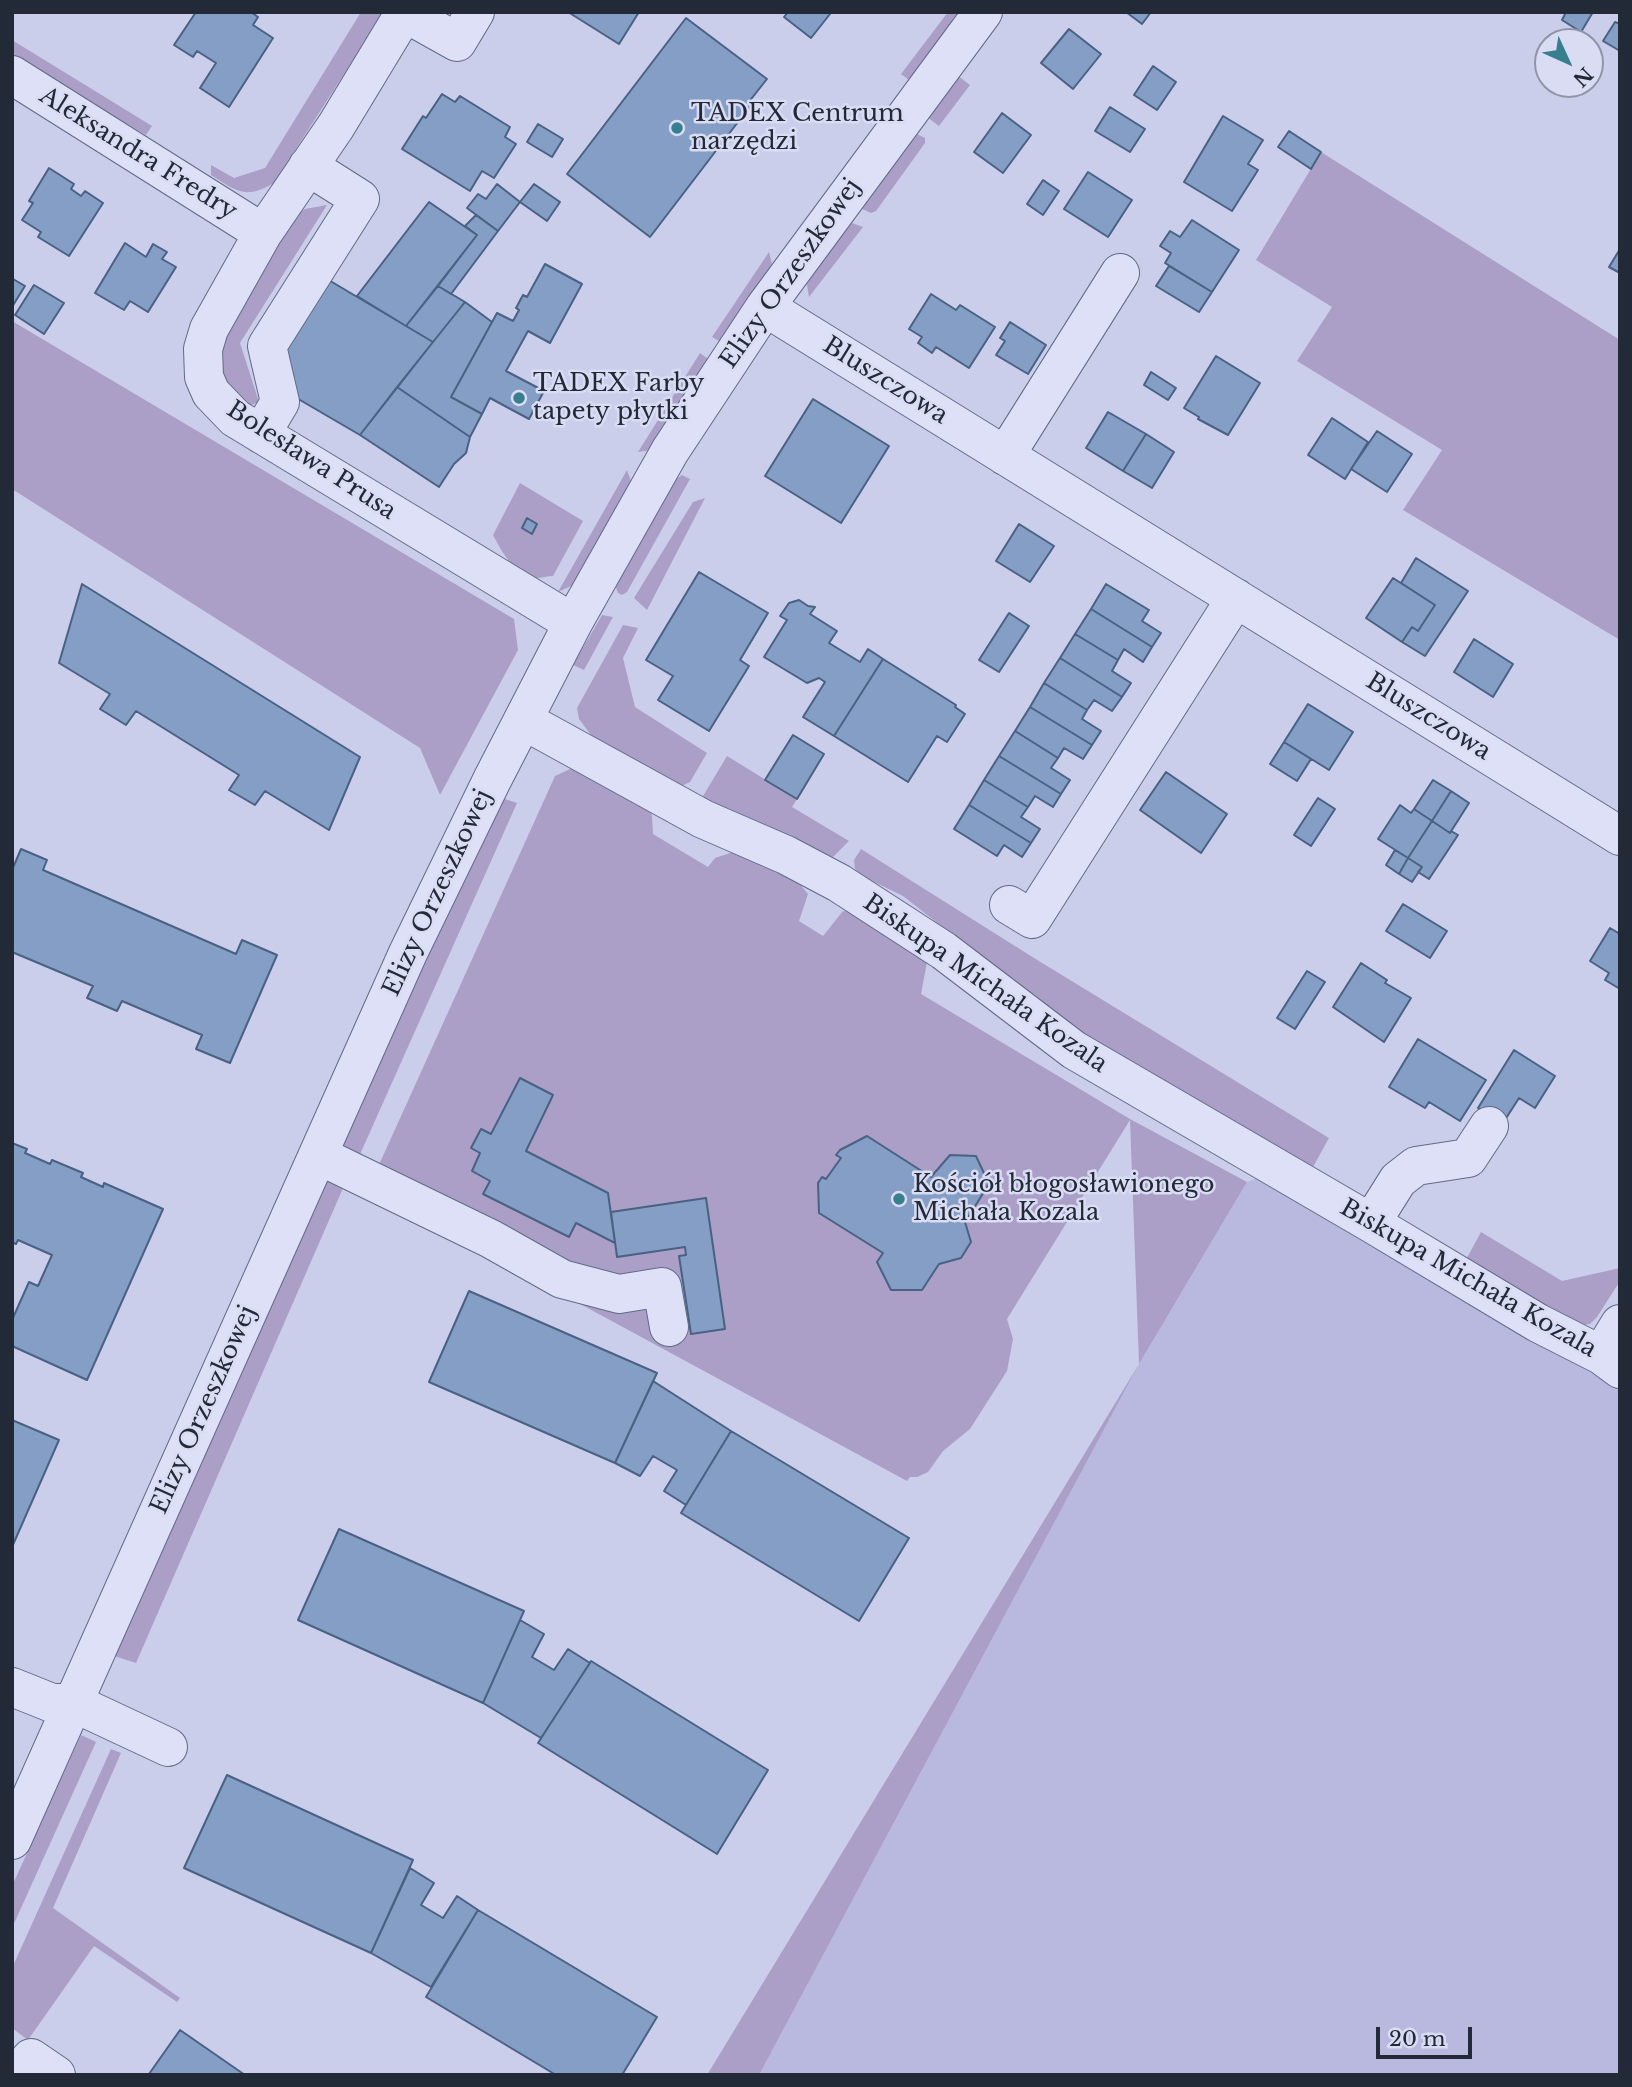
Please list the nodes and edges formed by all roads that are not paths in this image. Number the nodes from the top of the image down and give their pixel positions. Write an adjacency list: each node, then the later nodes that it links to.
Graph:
1 (475, 12): 3 (street)
2 (983, 12): 8 (street, Elizy Orzeszkowej)
3 (405, 13): 5 (street, Bolesława Prusa)
4 (12, 75): 6 (street, Aleksandra Fredry)
5 (308, 166): 6 (street, Bolesława Prusa); 9 (street)
6 (263, 233): 9 (street, Bolesława Prusa)
7 (1120, 273): 10 (street)
8 (765, 307): 10 (street, Bluszczowa); 12 (street, Elizy Orzeszkowej)
9 (261, 434): 12 (street, Bolesława Prusa)
10 (1005, 456): 11 (street, Bluszczowa)
11 (1236, 598): 14 (street, Bluszczowa); 15 (street)
12 (573, 623): 13 (street, Elizy Orzeszkowej)
13 (523, 720): 17 (street, Elizy Orzeszkowej); 18 (street, Biskupa Michała Kozala)
14 (1620, 836)
15 (1009, 905)
16 (1489, 1126): 18 (street)
17 (318, 1154): 19 (street); 22 (street, Elizy Orzeszkowej)
18 (1371, 1223): 20 (street, Biskupa Michała Kozala)
19 (668, 1327)
20 (1613, 1349)
21 (12, 1687): 22 (street)
22 (74, 1703): 23 (street); 24 (street, Elizy Orzeszkowej)
23 (168, 1747)
24 (12, 1840)
25 (16, 2075): 26 (street)
26 (56, 2075)

